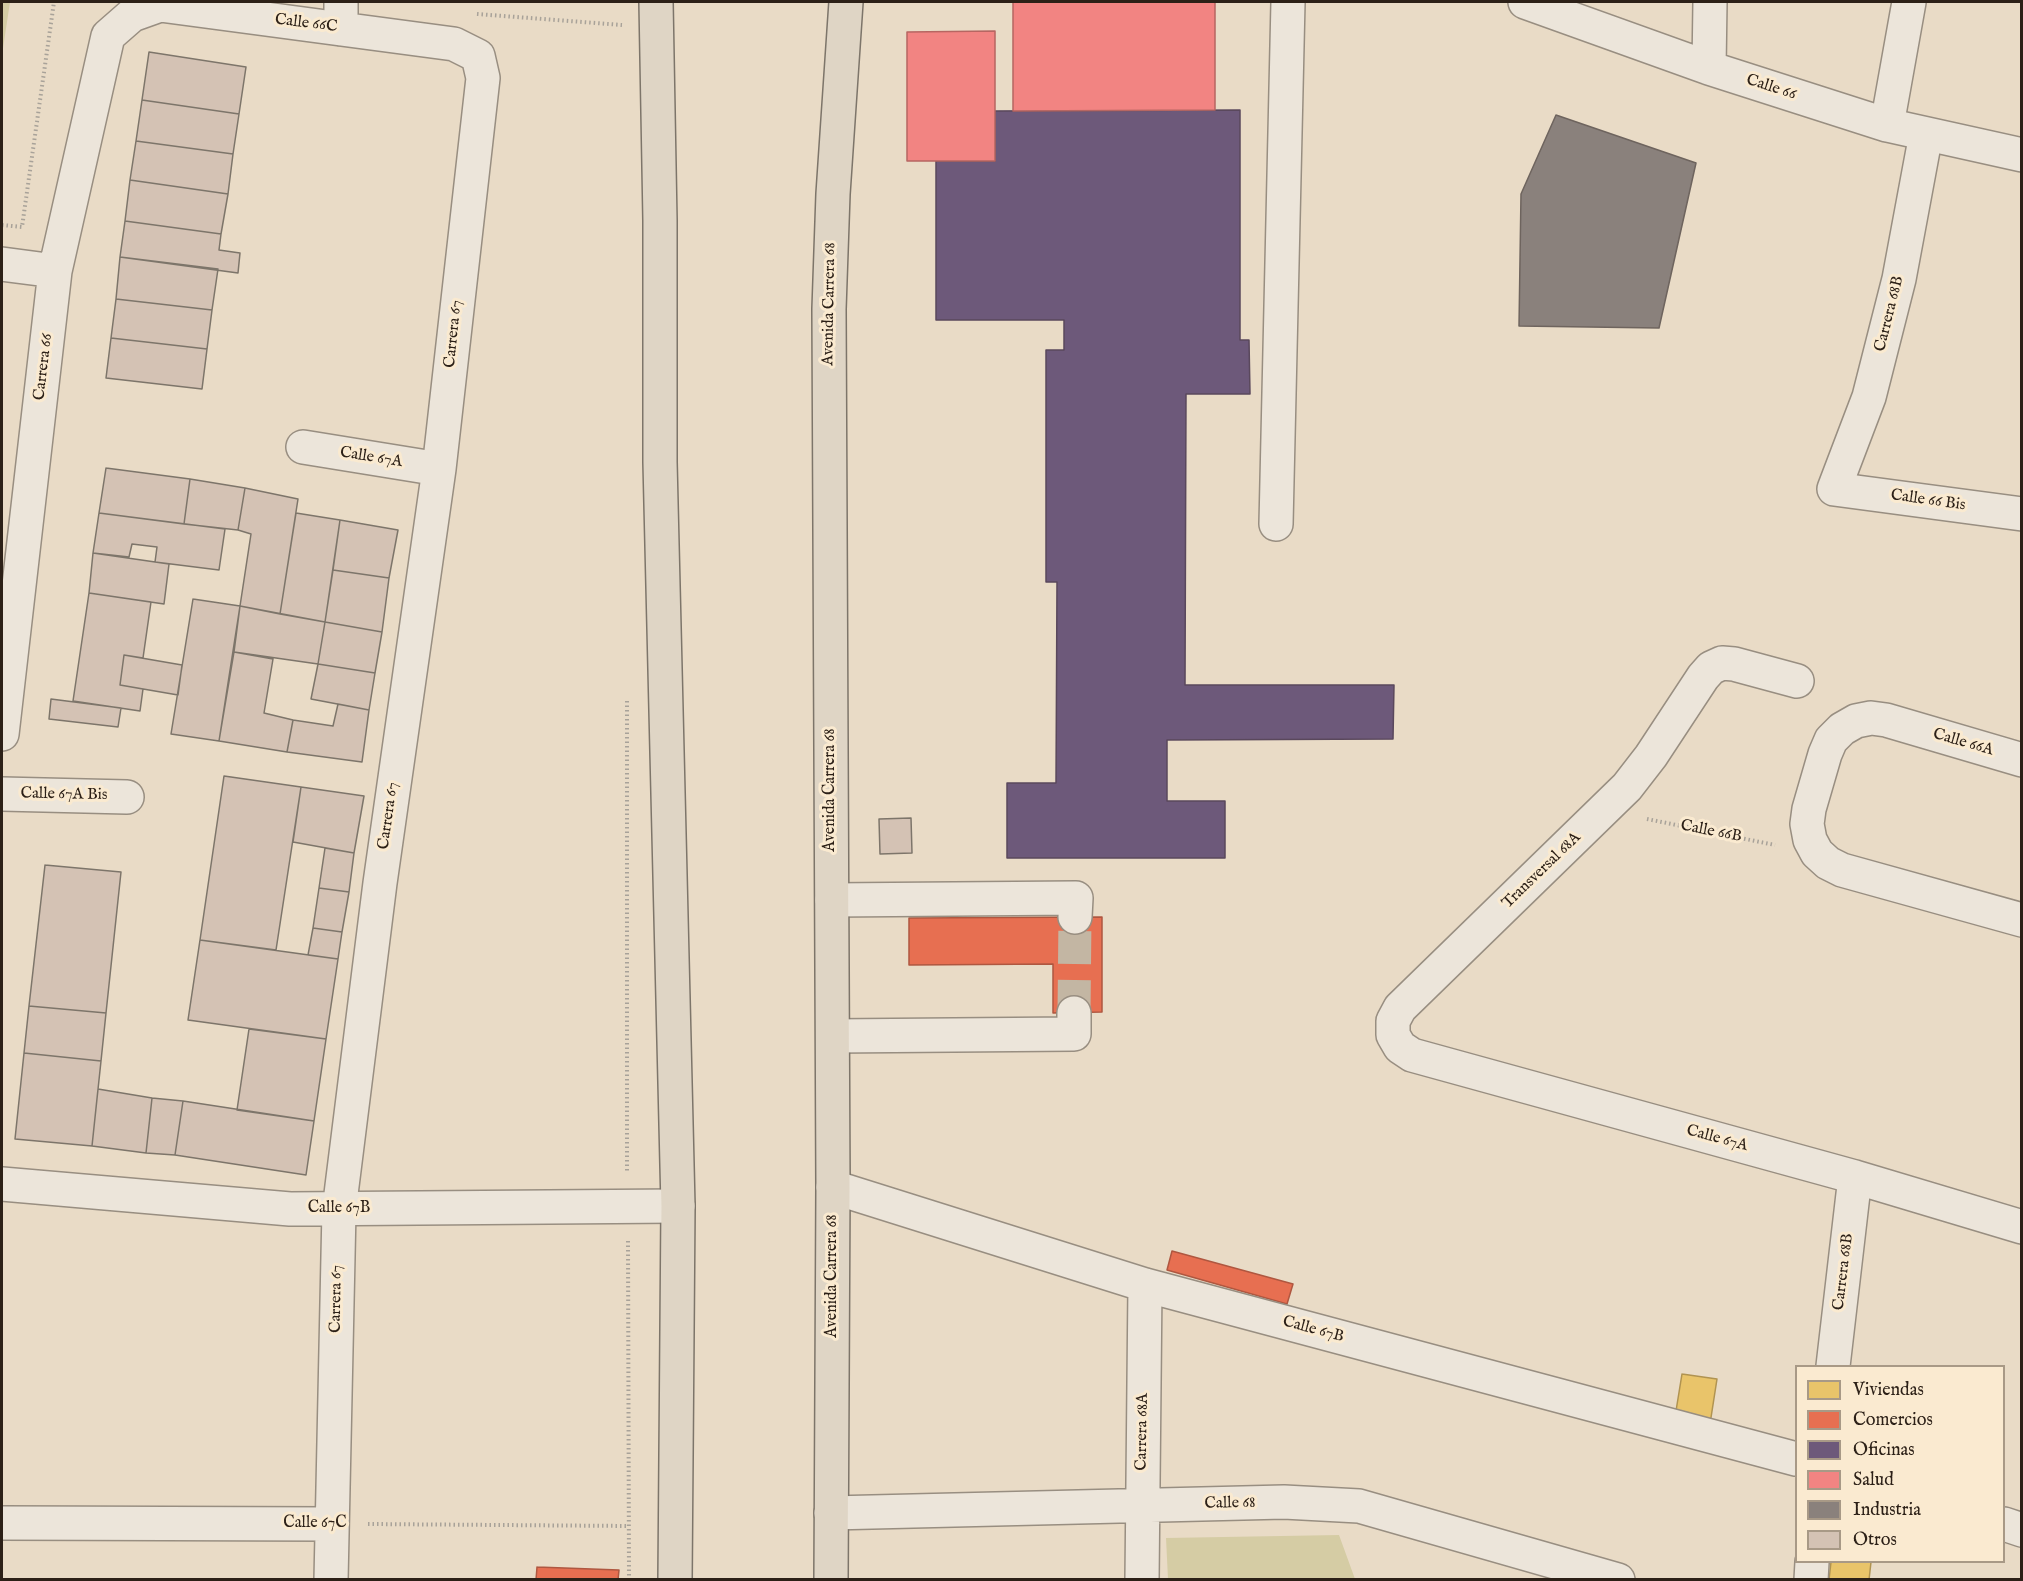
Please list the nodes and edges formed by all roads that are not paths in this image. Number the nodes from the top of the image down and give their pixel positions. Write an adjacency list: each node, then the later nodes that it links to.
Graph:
1 (656, 2): 35 (main road)
2 (846, 2): 26 (main road, Avenida Carrera 68)
3 (1288, 2): 20 (street)
4 (1525, 2): 10 (street, Calle 66)
5 (1710, 2): 10 (street)
6 (1909, 2): 11 (street)
7 (132, 15): 8 (street, Calle 66C); 15 (street, Carrera 66)
8 (341, 15): 9 (street, Calle 66C)
9 (478, 56): 17 (street, Carrera 67)
10 (1710, 68): 11 (street, Calle 66)
11 (1887, 125): 12 (street, Calle 66)
12 (1926, 134): 13 (street, Calle 66); 18 (street, Carrera 68B)
13 (2022, 156)
14 (2, 264): 15 (street)
15 (55, 271): 22 (street, Carrera 66)
16 (303, 447): 17 (street, Calle 67A)
17 (438, 469): 36 (street, Carrera 67)
18 (1834, 489): 19 (street, Calle 66 Bis)
19 (2022, 514)
20 (1276, 524)
21 (1797, 681): 31 (street, Transversal 68A)
22 (2, 734)
23 (2022, 760): 28 (street, Calle 66A)
24 (2, 794): 25 (street, Calle 67A Bis)
25 (127, 797)
26 (832, 900): 27 (street); 30 (main road, Avenida Carrera 68)
27 (1075, 917)
28 (2022, 920)
29 (1074, 1013): 30 (street)
30 (833, 1036): 34 (main road, Avenida Carrera 68)
31 (1412, 1055): 32 (street, Calle 67A)
32 (1855, 1177): 37 (street, Calle 67A); 39 (street, Carrera 68B)
33 (2, 1184): 36 (street, Calle 67B)
34 (833, 1187): 38 (street, Calle 67B); 42 (main road, Avenida Carrera 68)
35 (678, 1206): 36 (street, Calle 67B); 49 (main road)
36 (339, 1210): 44 (street, Carrera 67)
37 (2022, 1227)
38 (1145, 1285): 40 (street, Calle 67B); 41 (street, Carrera 68A)
39 (1833, 1365)
40 (1795, 1458)
41 (1142, 1506): 42 (street, Calle 68); 51 (street, Carrera 68A); 52 (street, Calle 68)
42 (831, 1513): 50 (main road, Avenida Carrera 68)
43 (2, 1522): 44 (street, Calle 67C)
44 (331, 1524): 48 (street, Carrera 67)
45 (2005, 1524): 46 (street)
46 (2022, 1530)
47 (1812, 1563): 53 (street)
48 (331, 1580)
49 (675, 1580)
50 (831, 1580)
51 (1142, 1580)
52 (1618, 1580)
53 (1811, 1580)

